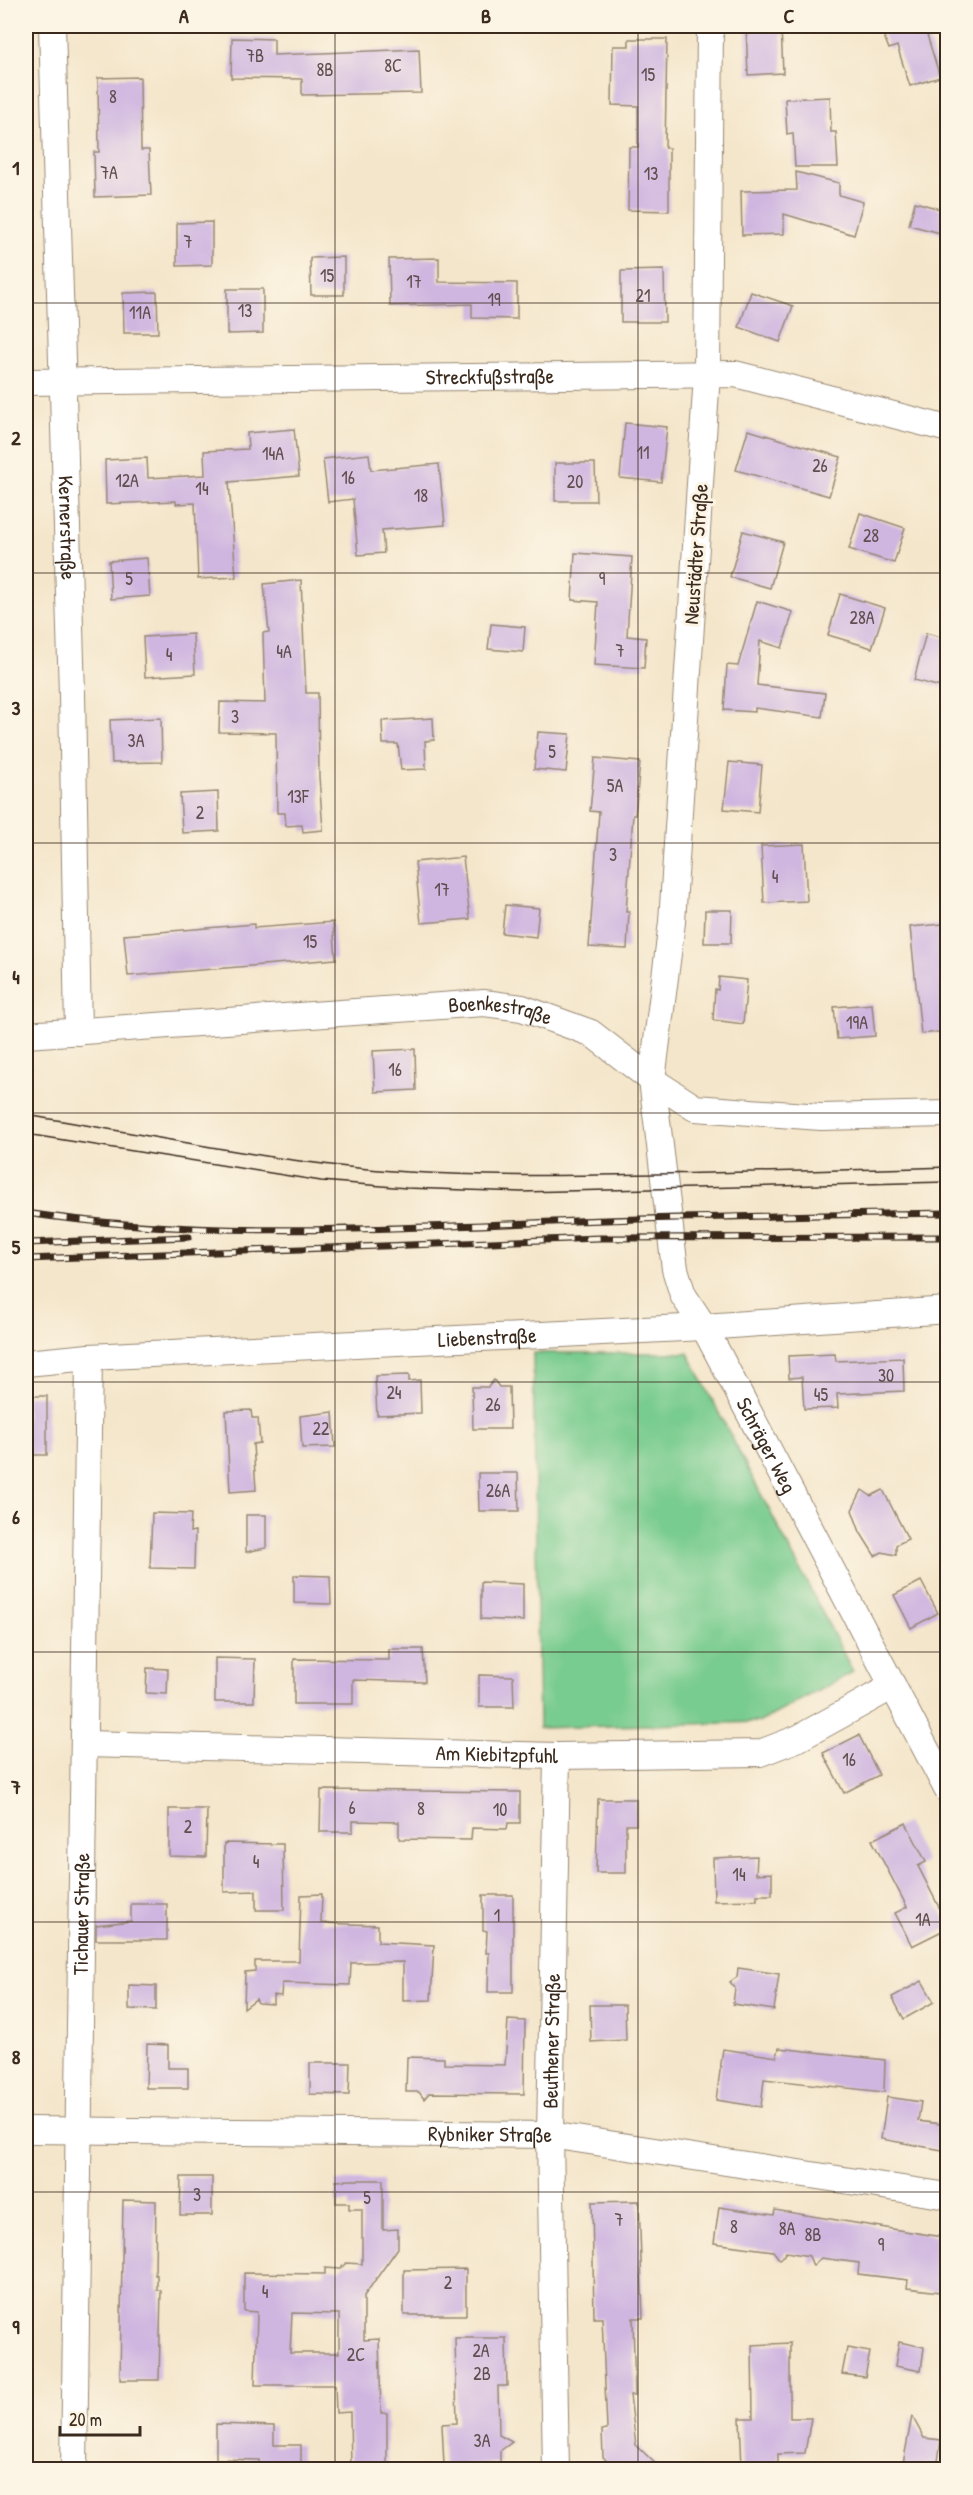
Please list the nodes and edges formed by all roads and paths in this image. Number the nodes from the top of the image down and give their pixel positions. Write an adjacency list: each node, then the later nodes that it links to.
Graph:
1 (52, 26): 5 (street, Kernerstraße)
2 (710, 26): 3 (street, Neustädter Straße)
3 (707, 374): 5 (street, Streckfußstraße); 6 (street, Streckfußstraße); 9 (street, Neustädter Straße)
4 (26, 382): 5 (street, Streckfußstraße)
5 (63, 382): 7 (street, Kernerstraße)
6 (948, 429)
7 (78, 1032): 8 (street, Boenkestraße); 9 (street, Boenkestraße)
8 (26, 1035)
9 (652, 1080): 10 (street, Boenkestraße); 12 (street, Schräger Weg)
10 (948, 1114)
11 (948, 1310): 12 (street, Liebenstraße)
12 (704, 1327): 13 (street, Liebenstraße); 15 (street, Schräger Weg)
13 (89, 1357): 14 (street, Liebenstraße); 16 (street, Tichauer Straße)
14 (26, 1363)
15 (892, 1686): 17 (street, Am Kiebitzpfuhl); 18 (street, Schräger Weg)
16 (85, 1744): 17 (street, Am Kiebitzpfuhl); 20 (street, Tichauer Straße)
17 (557, 1756): 21 (street, Beuthener Straße)
18 (948, 1791)
19 (26, 2130): 20 (street, Rybniker Straße)
20 (80, 2131): 21 (street, Rybniker Straße); 23 (street, Tichauer Straße)
21 (550, 2135): 22 (street, Rybniker Straße); 24 (street, Beuthener Straße)
22 (948, 2196)
23 (74, 2469)
24 (556, 2469)

